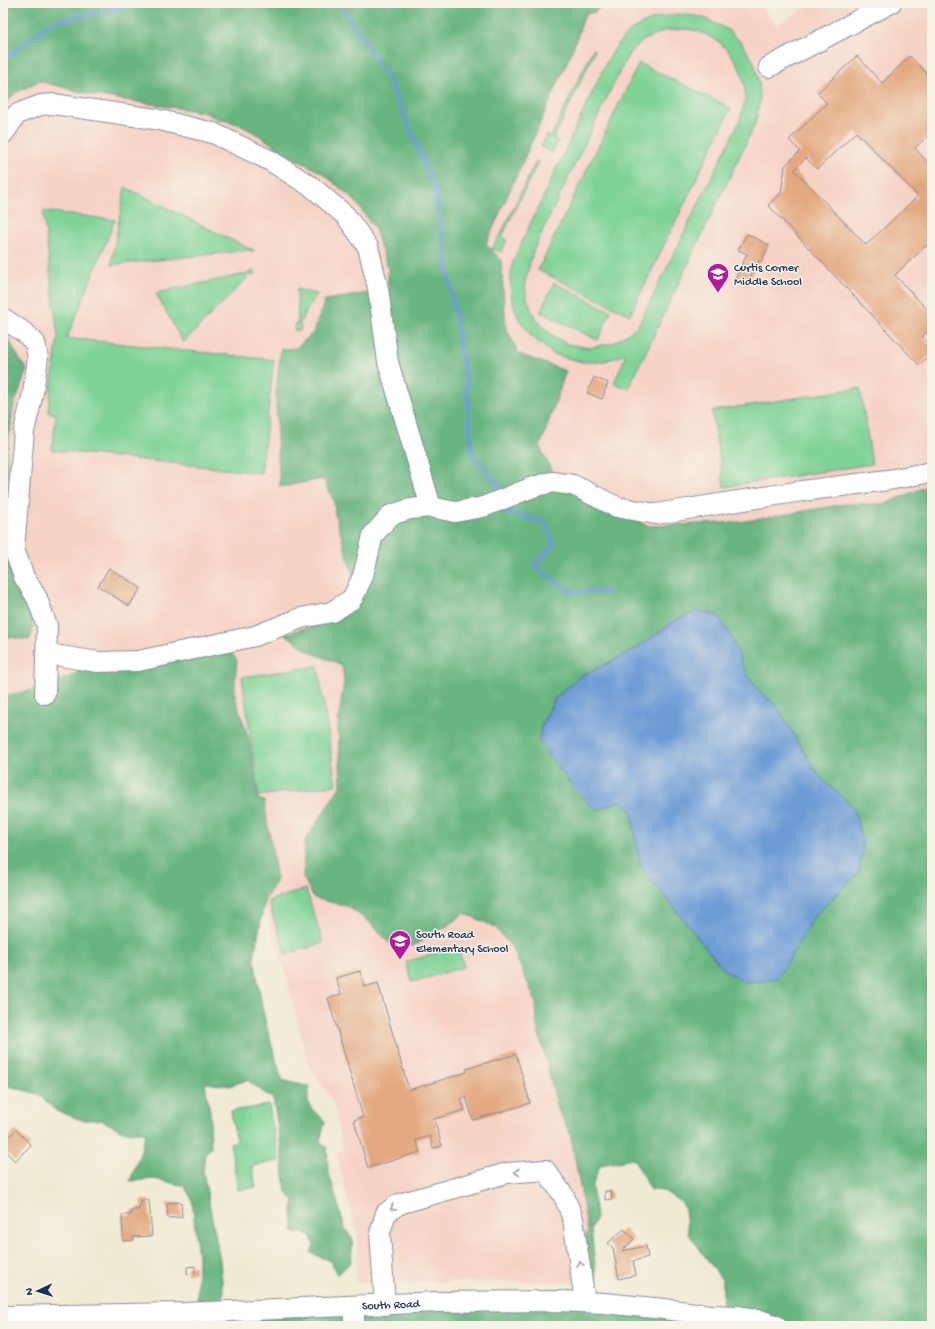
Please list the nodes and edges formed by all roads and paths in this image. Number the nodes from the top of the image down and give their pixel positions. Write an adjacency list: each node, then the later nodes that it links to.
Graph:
1 (892, 3): 2 (street)
2 (769, 67)
3 (3, 134): 6 (street)
4 (3, 318): 7 (street)
5 (932, 472): 6 (street)
6 (431, 506): 7 (street)
7 (46, 655): 8 (street)
8 (45, 694)
9 (585, 1302): 10 (street, South Road); 10 (street, one-way to 10); 14 (street, South Road)
10 (385, 1305): 11 (street, South Road)
11 (354, 1306): 12 (street, South Road); 13 (street)
12 (3, 1316)
13 (354, 1326)
14 (776, 1326)

